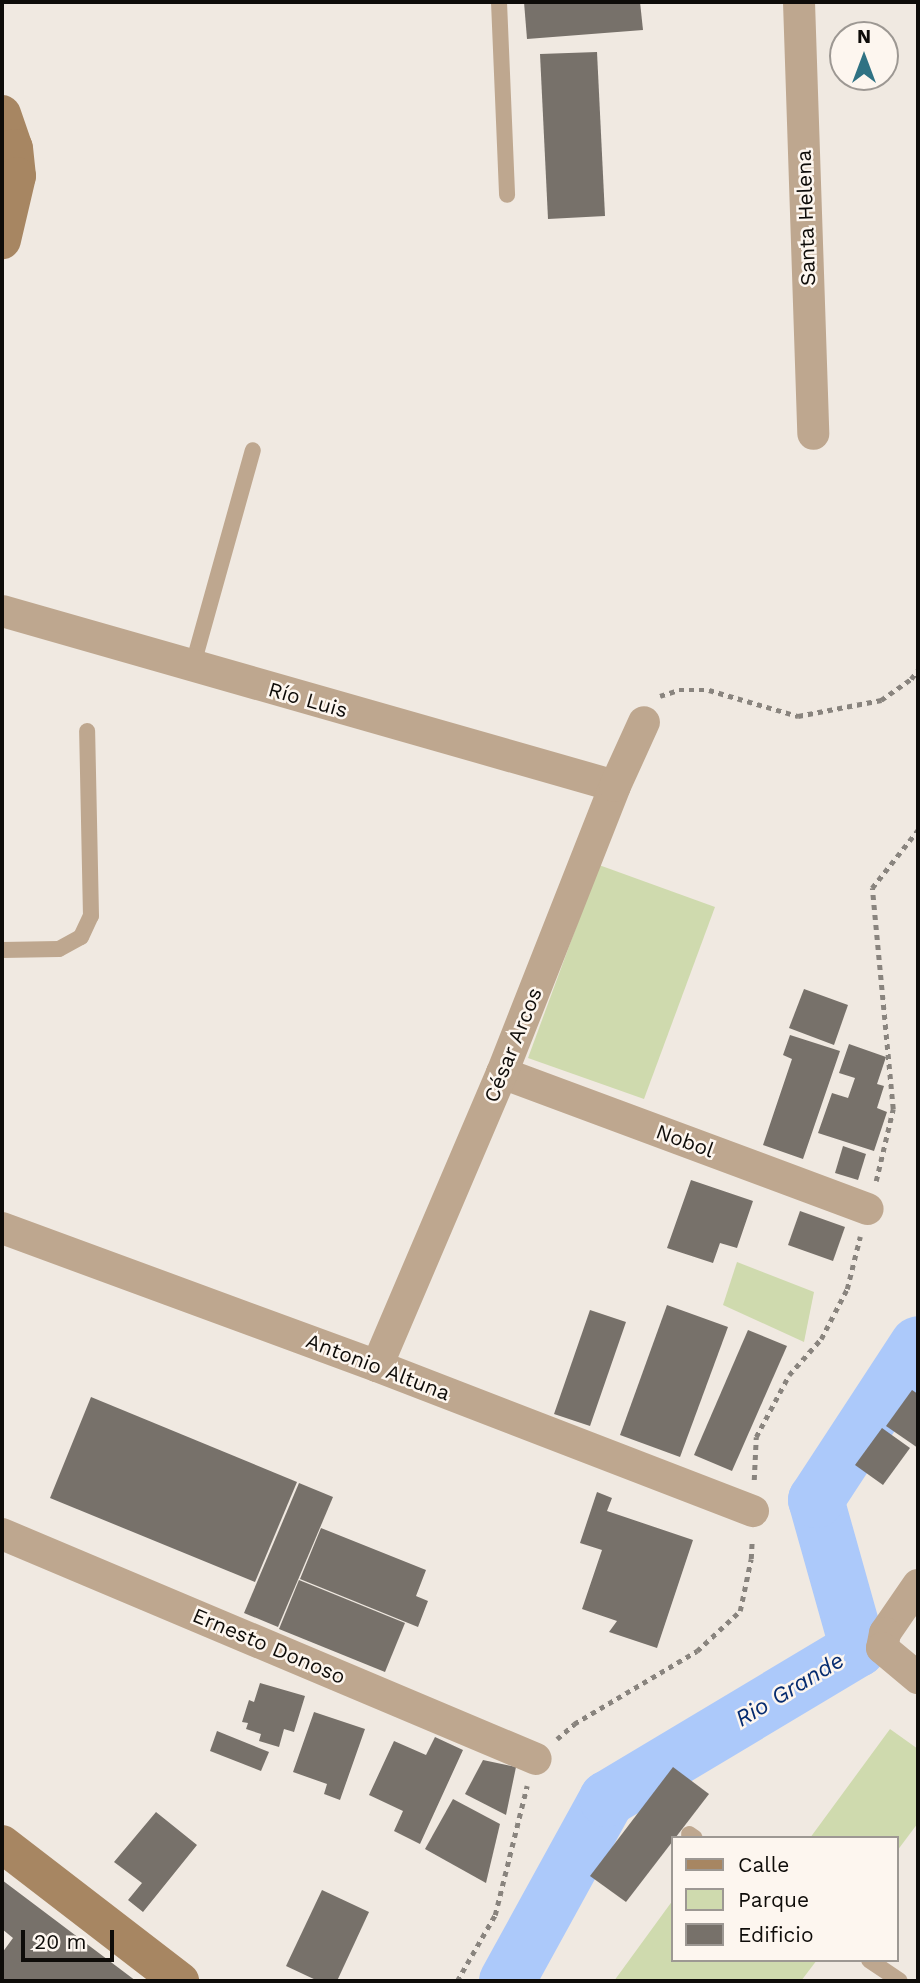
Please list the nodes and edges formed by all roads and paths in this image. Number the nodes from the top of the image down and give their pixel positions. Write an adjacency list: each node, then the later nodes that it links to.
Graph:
1 (499, 2): 4 (lane)
2 (799, 2): 6 (street, Santa Helena)
3 (2, 114): 5 (street)
4 (507, 195)
5 (2, 240)
6 (813, 434)
7 (253, 450): 9 (lane)
8 (2, 611): 9 (street, Río Luis)
9 (192, 667): 13 (street, Río Luis)
10 (918, 670): 11 (path)
11 (644, 722): 13 (street, César Arcos)
12 (87, 731): 15 (lane)
13 (614, 786): 16 (street, César Arcos)
14 (918, 830): 17 (path)
15 (2, 950)
16 (502, 1073): 17 (street, Nobol); 19 (street, César Arcos)
17 (867, 1209): 20 (path)
18 (2, 1227): 19 (street, Antonio Altuna)
19 (377, 1366): 20 (street, Antonio Altuna)
20 (753, 1511): 24 (path)
21 (2, 1534): 24 (street, Ernesto Donoso)
22 (918, 1585): 23 (street)
23 (918, 1678)
24 (536, 1759): 28 (path)
25 (2, 1844): 27 (street)
26 (872, 1962): 29 (lane)
27 (180, 1981)
28 (457, 1981)
29 (900, 1981)

